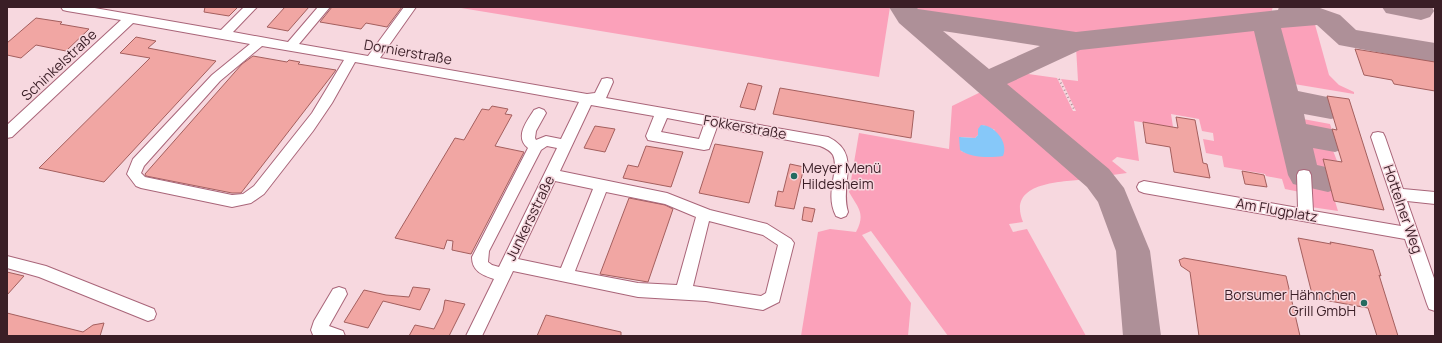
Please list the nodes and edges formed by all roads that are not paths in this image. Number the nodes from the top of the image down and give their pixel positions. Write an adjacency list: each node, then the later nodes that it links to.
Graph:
1 (67, 7): 5 (street, Dornierstraße)
2 (251, 7): 6 (street)
3 (324, 7): 8 (street)
4 (410, 7): 10 (street)
5 (132, 18): 6 (street, Dornierstraße); 16 (street, Schinkelstraße)
6 (224, 35): 7 (street, Dornierstraße)
7 (260, 41): 8 (street, Dornierstraße); 9 (street)
8 (290, 47): 9 (street, Dornierstraße)
9 (352, 58): 10 (street, Dornierstraße)
10 (371, 61): 12 (street, Dornierstraße)
11 (607, 82): 12 (street)
12 (587, 99): 14 (street, Fokkerstraße); 18 (street, Junkersstraße)
13 (539, 113): 19 (street)
14 (662, 113): 15 (street, Fokkerstraße); 15 (street)
15 (712, 121): 26 (street, Fokkerstraße)
16 (7, 133)
17 (1378, 137): 24 (street, Hottelner Weg)
18 (565, 145): 19 (street); 20 (street, Junkersstraße)
19 (536, 146): 31 (street)
20 (551, 175): 22 (street); 31 (street, Junkersstraße)
21 (1304, 175): 28 (street)
22 (602, 185): 27 (street); 32 (street)
23 (1144, 187): 28 (street, Am Flugplatz)
24 (1398, 194): 25 (street); 29 (street, Hottelner Weg)
25 (1435, 198)
26 (841, 212)
27 (704, 214): 33 (street); 33 (street)
28 (1306, 215): 29 (street, Am Flugplatz)
29 (1411, 234): 35 (street, Hottelner Weg)
30 (7, 262): 36 (street)
31 (506, 269): 32 (street); 38 (street, Junkersstraße)
32 (566, 275): 33 (street)
33 (683, 293)
34 (339, 294): 37 (street)
35 (1435, 304)
36 (148, 314)
37 (337, 336)
38 (474, 336)

